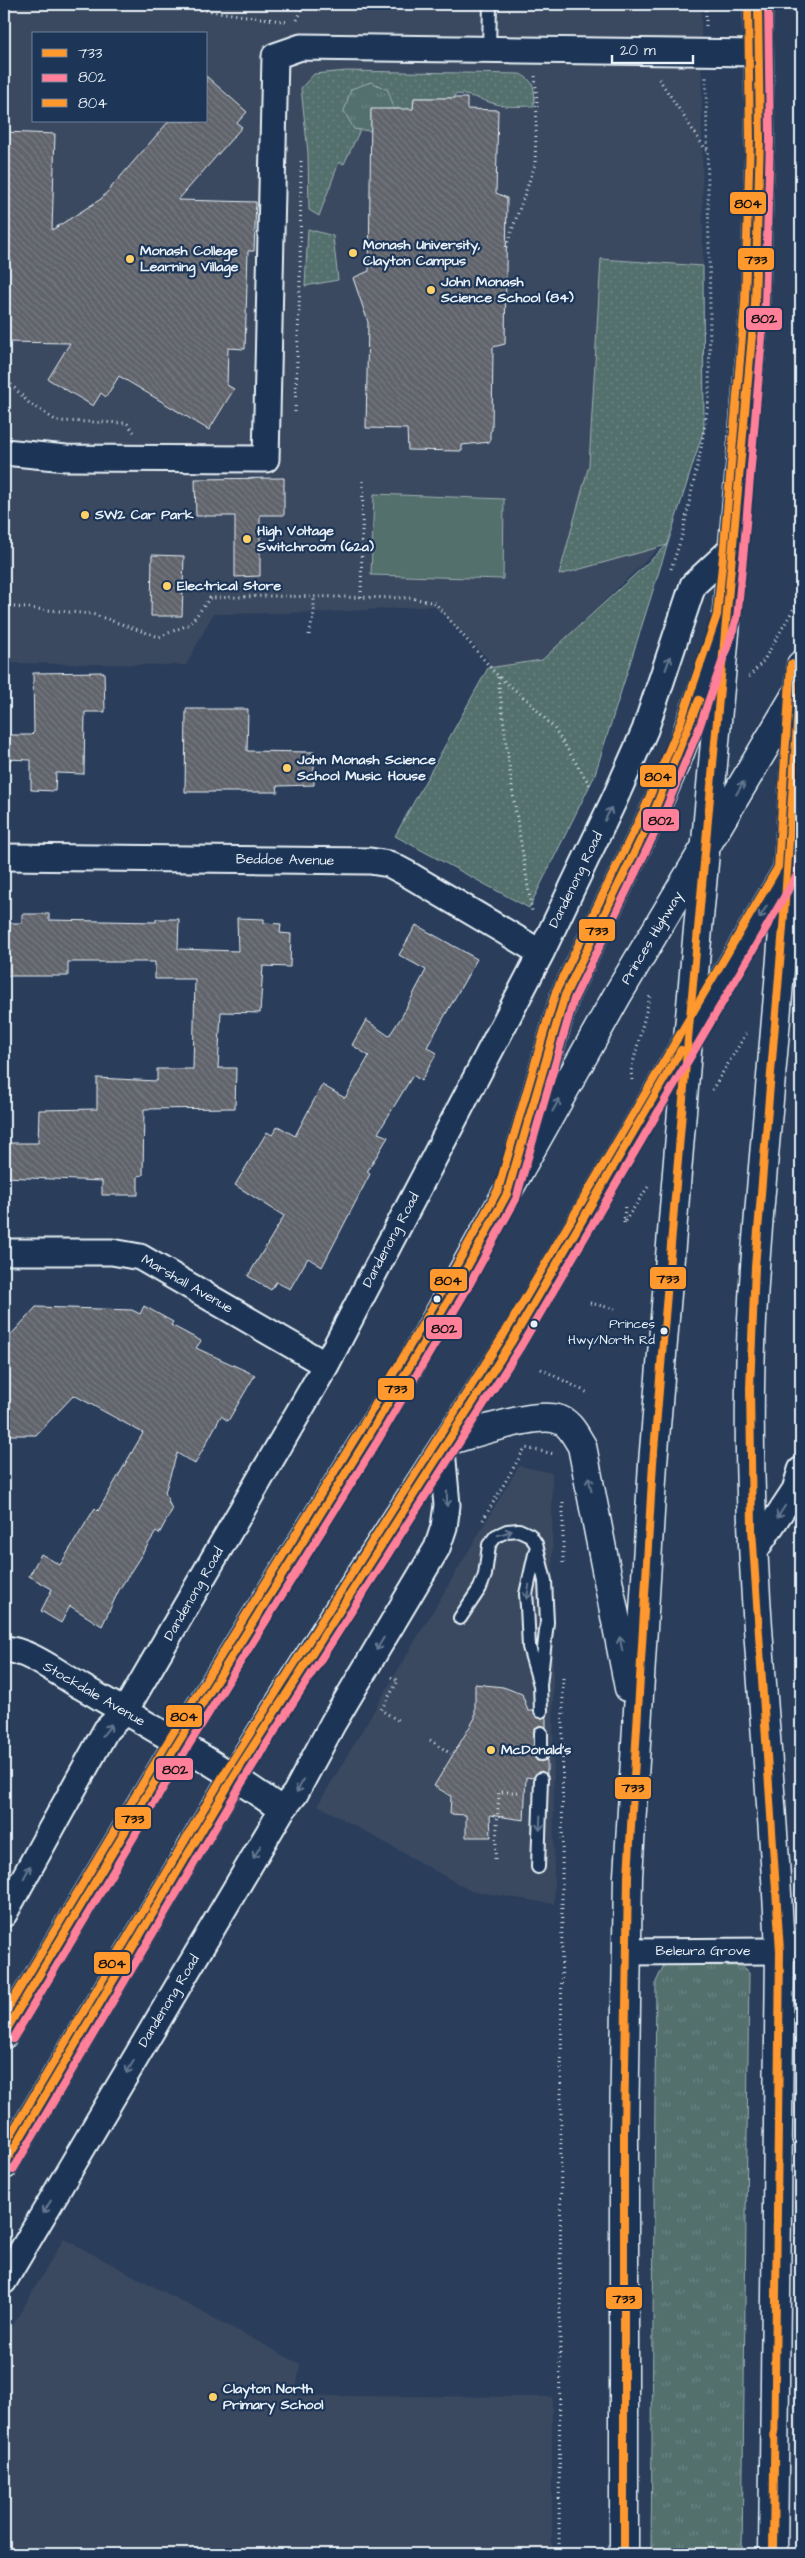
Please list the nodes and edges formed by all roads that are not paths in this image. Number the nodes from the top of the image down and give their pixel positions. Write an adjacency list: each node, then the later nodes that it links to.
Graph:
1 (490, 4): 3 (lane)
2 (758, 4): 4 (highway)
3 (489, 49): 4 (street); 5 (street)
4 (759, 53): 6 (highway)
5 (4, 452)
6 (734, 547): 7 (highway); 12 (street, Dandenong Road, one-way to 6)
7 (727, 617): 9 (highway); 16 (highway)
8 (801, 679): 9 (highway, Princes Highway, one-way to 8); 11 (highway)
9 (706, 845): 15 (highway); 16 (highway, Princes Highway, one-way to 9)
10 (4, 857): 12 (street, Beddoe Avenue)
11 (795, 858): 14 (highway); 15 (highway, one-way to 15)
12 (541, 953): 18 (street, Dandenong Road)
13 (801, 960): 14 (highway)
14 (778, 1001): 22 (highway)
15 (688, 1039): 19 (highway); 28 (highway)
16 (507, 1194): 30 (highway)
17 (4, 1252): 18 (street, Marshall Avenue)
18 (326, 1365): 27 (street, Dandenong Road)
19 (445, 1446): 28 (highway, one-way to 19); 32 (highway); 34 (street, Dandenong Road, one-way to 34)
20 (801, 1470): 22 (street, one-way to 22)
21 (536, 1544): 23 (lane, one-way to 21); 25 (lane); 25 (lane, one-way to 25)
22 (754, 1552): 37 (highway)
23 (460, 1618)
24 (4, 1649): 27 (street, Stockdale Avenue)
25 (540, 1685): 26 (lane)
26 (541, 1711)
27 (126, 1712): 30 (street, Stockdale Avenue); 36 (street, Dandenong Road, one-way to 27)
28 (637, 1726): 38 (highway)
29 (541, 1733): 31 (lane)
30 (178, 1742): 32 (street, Stockdale Avenue); 39 (highway)
31 (541, 1754)
32 (234, 1776): 34 (street, Stockdale Avenue); 40 (highway)
33 (541, 1778): 35 (lane, one-way to 35)
34 (282, 1810): 41 (street, Dandenong Road, one-way to 41)
35 (538, 1867)
36 (4, 1914)
37 (794, 1951): 38 (street, Beleura Grove); 43 (highway)
38 (627, 1952): 42 (highway)
39 (4, 2034)
40 (4, 2165)
41 (4, 2281)
42 (624, 2554)
43 (772, 2554)

